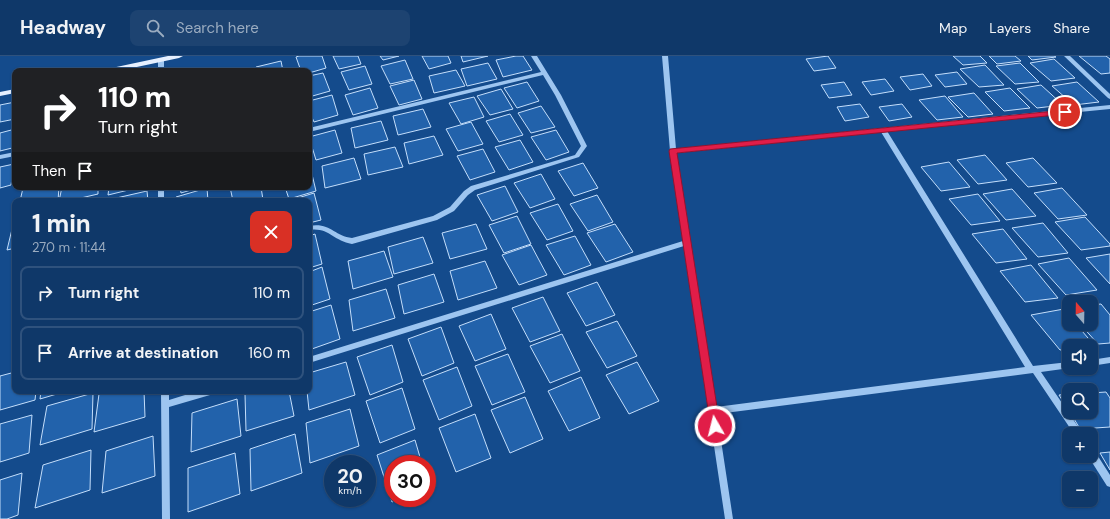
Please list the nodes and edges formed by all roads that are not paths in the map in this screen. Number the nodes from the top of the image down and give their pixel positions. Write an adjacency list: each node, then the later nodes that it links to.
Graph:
1 (179, 56): 5 (main road)
2 (534, 56): 8 (street)
3 (665, 56): 15 (street)
4 (1067, 56): 11 (street)
5 (161, 60): 6 (main road); 7 (street)
6 (122, 68)
7 (161, 68)
8 (544, 73): 13 (street); 18 (street)
9 (12, 92): 10 (main road)
10 (0, 94)
11 (1110, 97)
12 (1110, 108): 14 (street)
13 (312, 129)
14 (883, 130): 15 (street); 24 (street)
15 (673, 151): 19 (street)
16 (12, 155): 17 (street)
17 (0, 157)
18 (312, 228)
19 (687, 242): 20 (street); 28 (street)
20 (312, 359)
21 (1110, 360): 22 (street)
22 (1098, 362)
23 (1062, 367): 24 (street)
24 (1033, 370): 28 (street); 29 (street)
25 (165, 394): 27 (street)
26 (200, 394): 27 (street)
27 (165, 405): 33 (street)
28 (713, 411): 32 (street)
29 (1074, 427)
30 (1097, 463): 31 (street)
31 (1110, 483)
32 (726, 518)
33 (166, 519)

